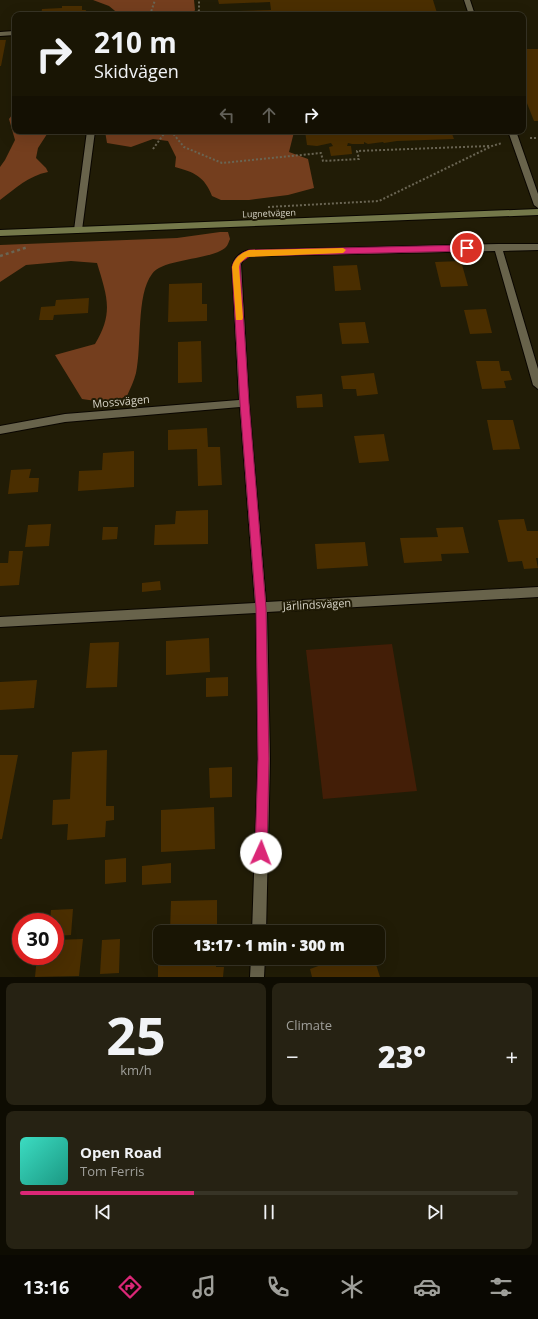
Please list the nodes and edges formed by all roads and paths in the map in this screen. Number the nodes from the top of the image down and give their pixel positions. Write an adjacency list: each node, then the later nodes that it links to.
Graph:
1 (155, 0): 4 (path)
2 (199, 0): 5 (path)
3 (467, 0): 6 (street)
4 (151, 12)
5 (198, 12)
6 (471, 12)
7 (12, 33): 8 (street)
8 (0, 34)
9 (91, 134): 18 (street)
10 (164, 134): 14 (path)
11 (173, 134): 13 (path)
12 (513, 135): 13 (path); 15 (street)
13 (492, 146): 16 (path)
14 (153, 149)
15 (538, 205)
16 (261, 207)
17 (538, 212): 18 (street, Lugnetvägen)
18 (78, 230): 19 (street, Lugnetvägen)
19 (0, 234)
20 (538, 247): 21 (street)
21 (498, 248): 22 (street); 23 (street)
22 (538, 385)
23 (244, 403): 24 (street, Mossvägen); 26 (street)
24 (0, 430)
25 (538, 592): 26 (street, Järlindsvägen)
26 (261, 608): 27 (street, Järlindsvägen); 28 (street)
27 (0, 622)
28 (259, 925)
29 (258, 965): 30 (street)
30 (257, 977)

